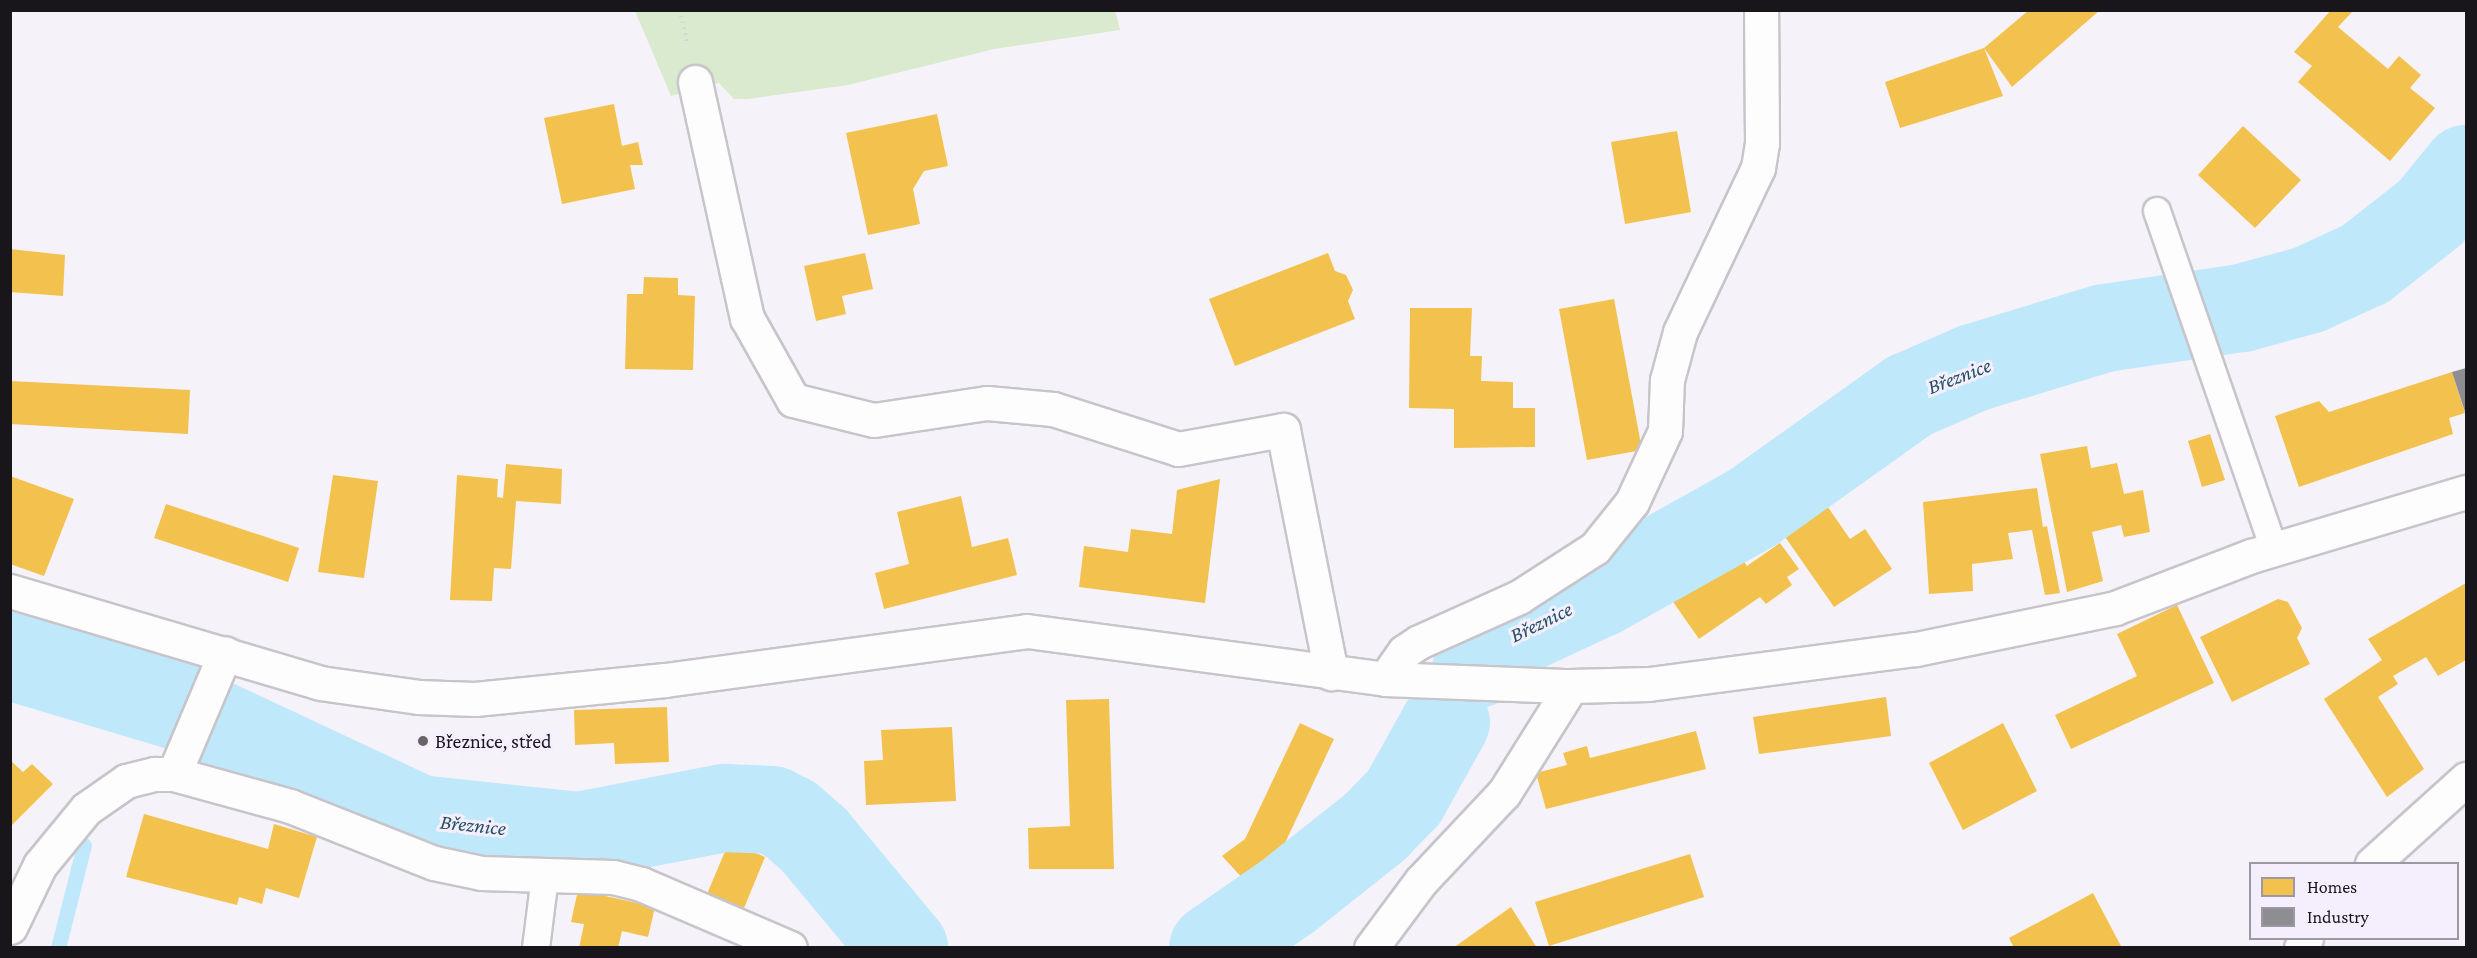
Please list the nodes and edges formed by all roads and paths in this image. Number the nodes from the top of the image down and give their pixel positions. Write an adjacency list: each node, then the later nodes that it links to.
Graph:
1 (1761, 10): 9 (street)
2 (694, 82): 8 (street)
3 (2157, 211): 5 (lane)
4 (2466, 492): 5 (street)
5 (2274, 548): 10 (street)
6 (10, 591): 7 (street)
7 (225, 653): 8 (street); 11 (street)
8 (1331, 673): 9 (street)
9 (1385, 679): 10 (street)
10 (1570, 686): 19 (street)
11 (174, 774): 14 (street); 15 (street)
12 (2466, 779): 13 (street)
13 (2374, 862)
14 (545, 877): 17 (lane); 18 (street)
15 (17, 888): 16 (street)
16 (10, 927)
17 (536, 948)
18 (790, 948)
19 (1371, 948)

